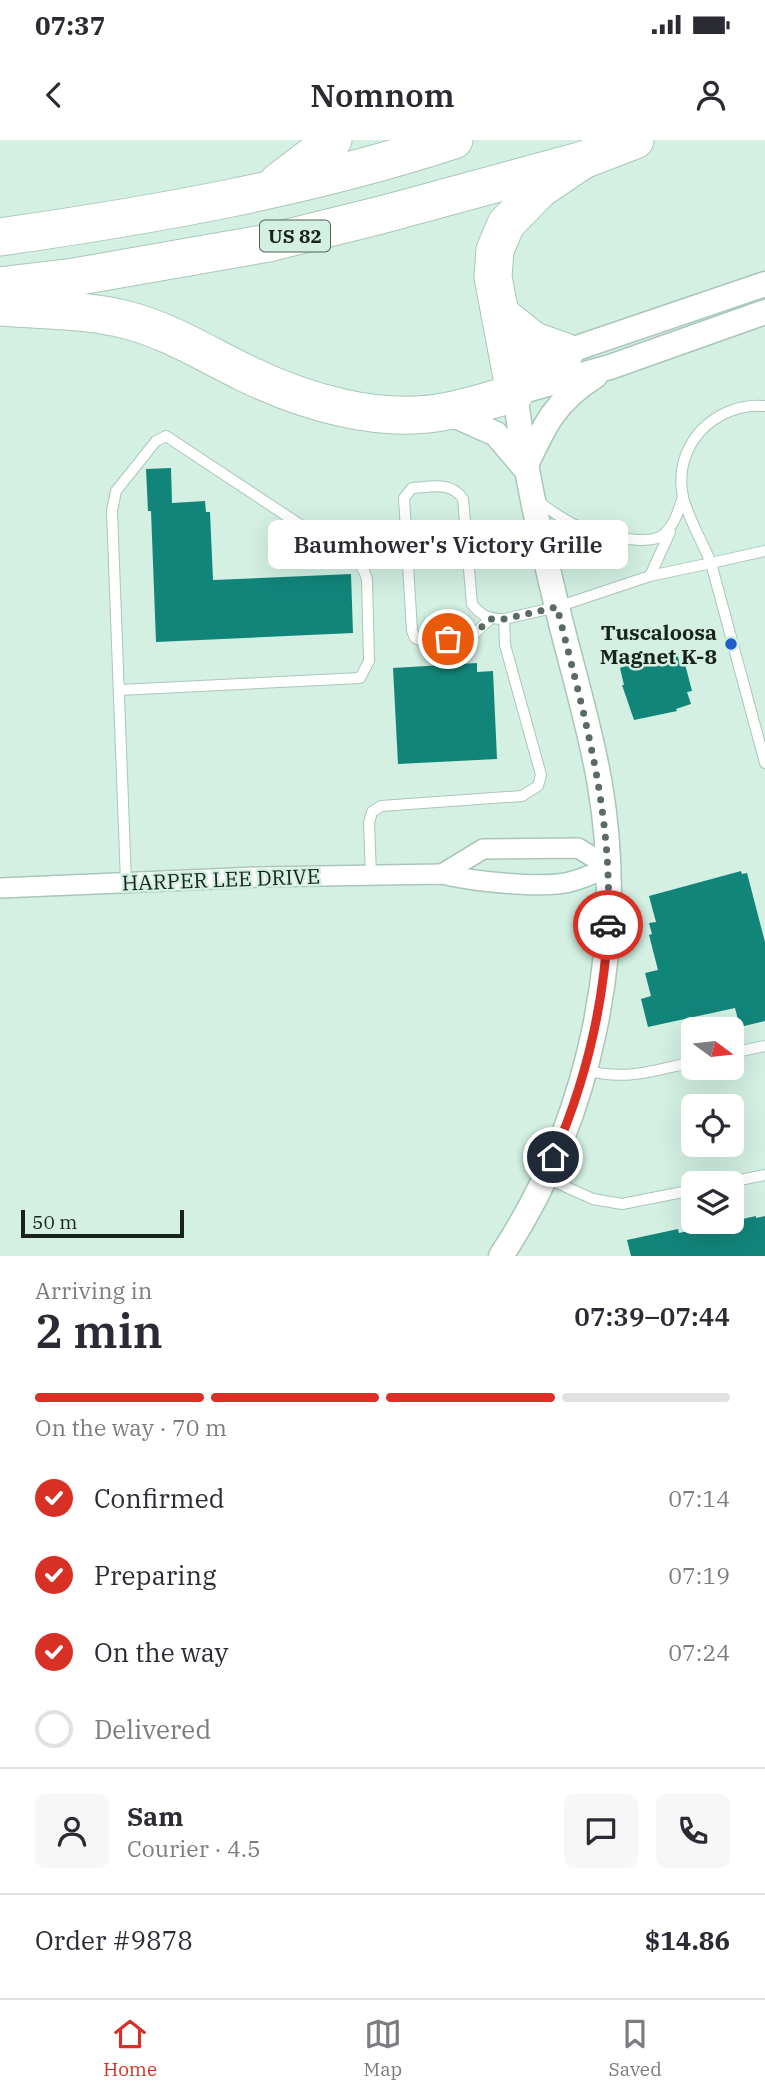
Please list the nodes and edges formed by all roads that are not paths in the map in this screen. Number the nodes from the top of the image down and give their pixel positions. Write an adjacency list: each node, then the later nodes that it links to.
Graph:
1 (333, 140): 5 (highway)
2 (454, 140): 5 (highway, US 82)
3 (635, 140): 4 (highway, US 82)
4 (583, 160): 8 (highway, US 82); 11 (highway)
5 (267, 192): 6 (highway, US 82)
6 (0, 237)
7 (765, 284): 12 (street)
8 (0, 286)
9 (0, 307): 16 (highway)
10 (765, 312): 13 (street)
11 (500, 314): 12 (highway); 14 (highway)
12 (565, 352): 14 (street)
13 (610, 367): 14 (street); 17 (street)
14 (515, 393): 16 (highway); 17 (street)
15 (765, 406): 19 (lane)
16 (447, 412): 17 (street)
17 (525, 468): 18 (street)
18 (531, 497): 20 (lane); 24 (street)
19 (683, 497): 20 (lane); 22 (lane)
20 (673, 524): 23 (lane)
21 (765, 551): 22 (lane)
22 (711, 563): 23 (lane); 28 (lane)
23 (650, 576): 24 (lane)
24 (557, 607): 26 (lane); 29 (street)
25 (490, 619): 25 (lane); 26 (lane)
26 (504, 619): 31 (lane)
27 (119, 690): 27 (lane); 32 (lane)
28 (765, 763)
29 (609, 867): 30 (street, HARPER LEE DRIVE); 30 (street); 37 (street)
30 (442, 874): 31 (street, HARPER LEE DRIVE)
31 (371, 875): 32 (street, HARPER LEE DRIVE)
32 (126, 882): 33 (street, HARPER LEE DRIVE)
33 (0, 888)
34 (765, 1046): 35 (lane)
35 (744, 1051)
36 (681, 1065): 37 (lane)
37 (584, 1070): 39 (street)
38 (765, 1175): 40 (lane)
39 (544, 1177): 41 (lane); 42 (street)
40 (744, 1179)
41 (681, 1192)
42 (500, 1256)

